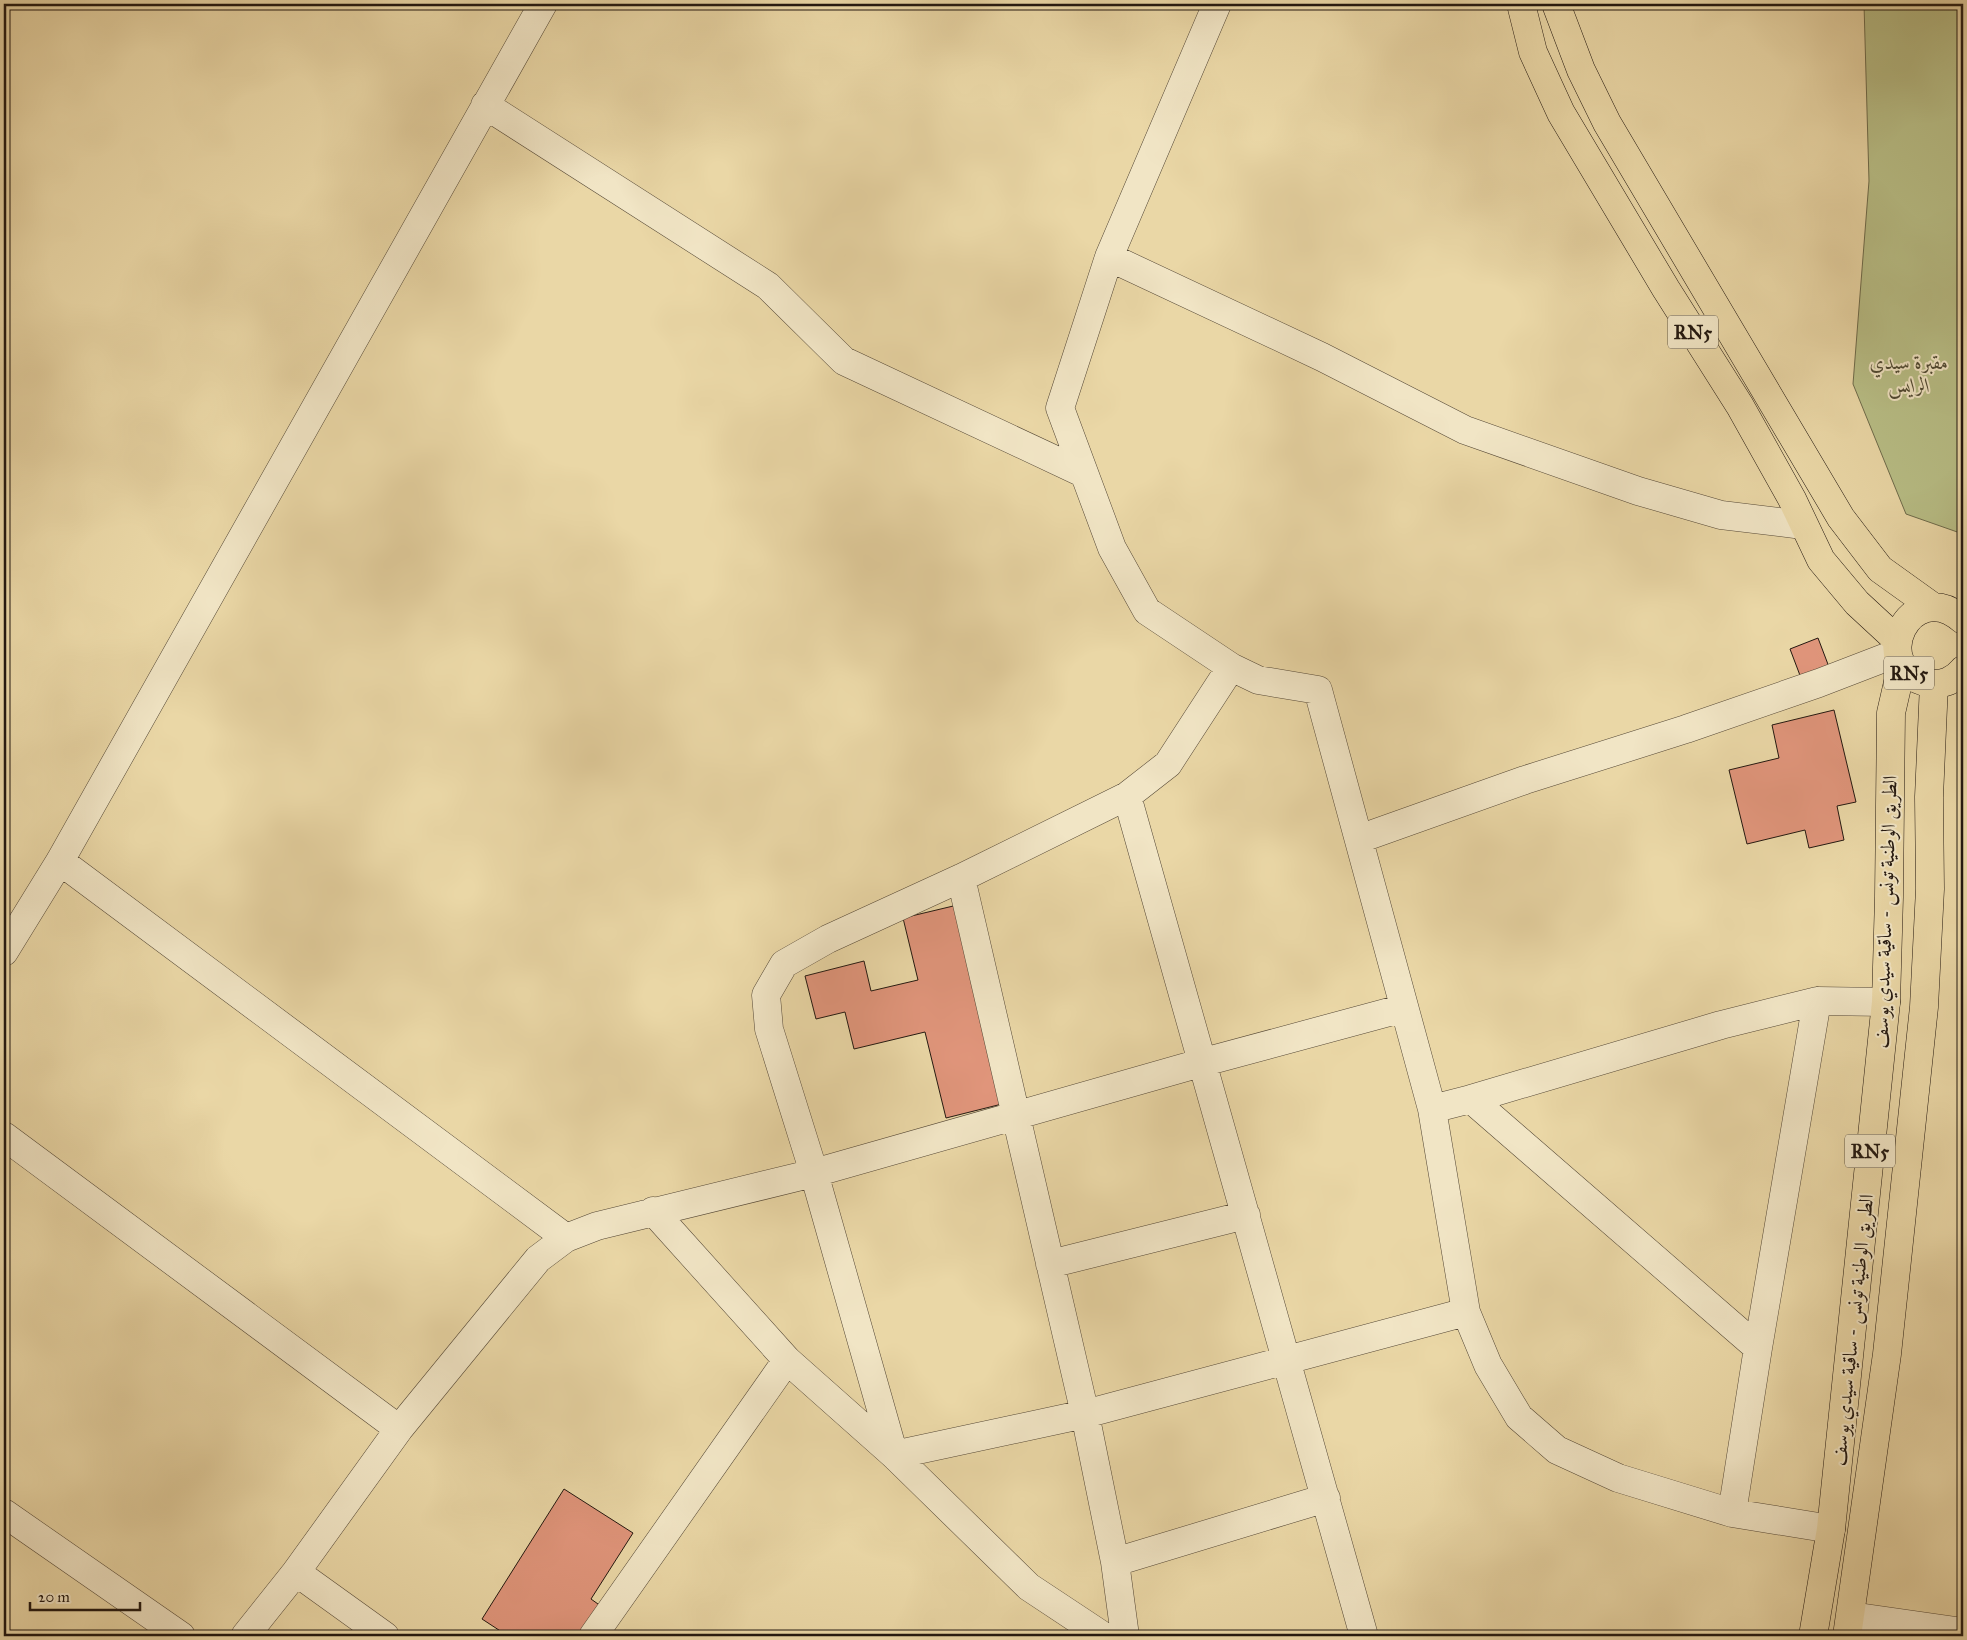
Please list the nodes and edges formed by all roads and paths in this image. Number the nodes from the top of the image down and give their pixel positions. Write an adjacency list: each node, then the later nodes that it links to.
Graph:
1 (543, 4): 5 (street)
2 (1217, 4): 6 (street)
3 (1521, 4): 8 (main road, RN5)
4 (1556, 4): 9 (main road, RN5)
5 (485, 105): 7 (street); 16 (street)
6 (1109, 257): 7 (street); 8 (street)
7 (1083, 473): 11 (street)
8 (1803, 525): 10 (main road, RN5)
9 (1954, 613): 10 (main road, RN5)
10 (1899, 653): 13 (main road, RN5); 15 (street); 20 (main road, الطريق الوطنية تونس - ساقية سيدي يوسف / RN5)
11 (1231, 666): 14 (street); 15 (street)
12 (1963, 670): 13 (main road, RN5)
13 (1934, 684): 45 (main road, الطريق الوطنية تونس - ساقية سيدي يوسف / RN5)
14 (1127, 796): 17 (street); 22 (street)
15 (1359, 839): 21 (street)
16 (60, 861): 18 (street); 30 (street)
17 (961, 878): 25 (street); 27 (street)
18 (4, 952)
19 (1817, 1001): 20 (street); 23 (street); 33 (street)
20 (1886, 1002): 42 (main road, الطريق الوطنية تونس - ساقية سيدي يوسف / RN5)
21 (1404, 1008): 22 (street); 24 (street)
22 (1204, 1062): 25 (street); 29 (street)
23 (1471, 1099): 24 (street); 33 (street)
24 (1432, 1109): 32 (street)
25 (1015, 1117): 27 (street); 31 (street)
26 (4, 1136): 37 (street)
27 (814, 1173): 28 (street); 38 (street)
28 (653, 1211): 30 (street); 34 (street)
29 (1246, 1216): 31 (street); 35 (street)
30 (566, 1238): 37 (street)
31 (1050, 1264): 36 (street)
32 (1466, 1312): 35 (street); 41 (street)
33 (1758, 1348): 41 (street)
34 (787, 1360): 38 (street); 50 (street)
35 (1285, 1360): 36 (street); 39 (street)
36 (1085, 1414): 38 (street); 43 (street)
37 (399, 1429): 44 (street)
38 (894, 1454): 51 (street)
39 (1326, 1498): 43 (street); 53 (street)
40 (4, 1514): 47 (street)
41 (1732, 1514): 42 (street)
42 (1831, 1529): 54 (main road, الطريق الوطنية تونس - ساقية سيدي يوسف / RN5)
43 (1115, 1562): 52 (street)
44 (296, 1572): 48 (street); 49 (street)
45 (1849, 1626): 46 (street)
46 (1963, 1632)
47 (181, 1636)
48 (246, 1636)
49 (386, 1636)
50 (593, 1636)
51 (1103, 1636)
52 (1124, 1636)
53 (1364, 1636)
54 (1813, 1636)

